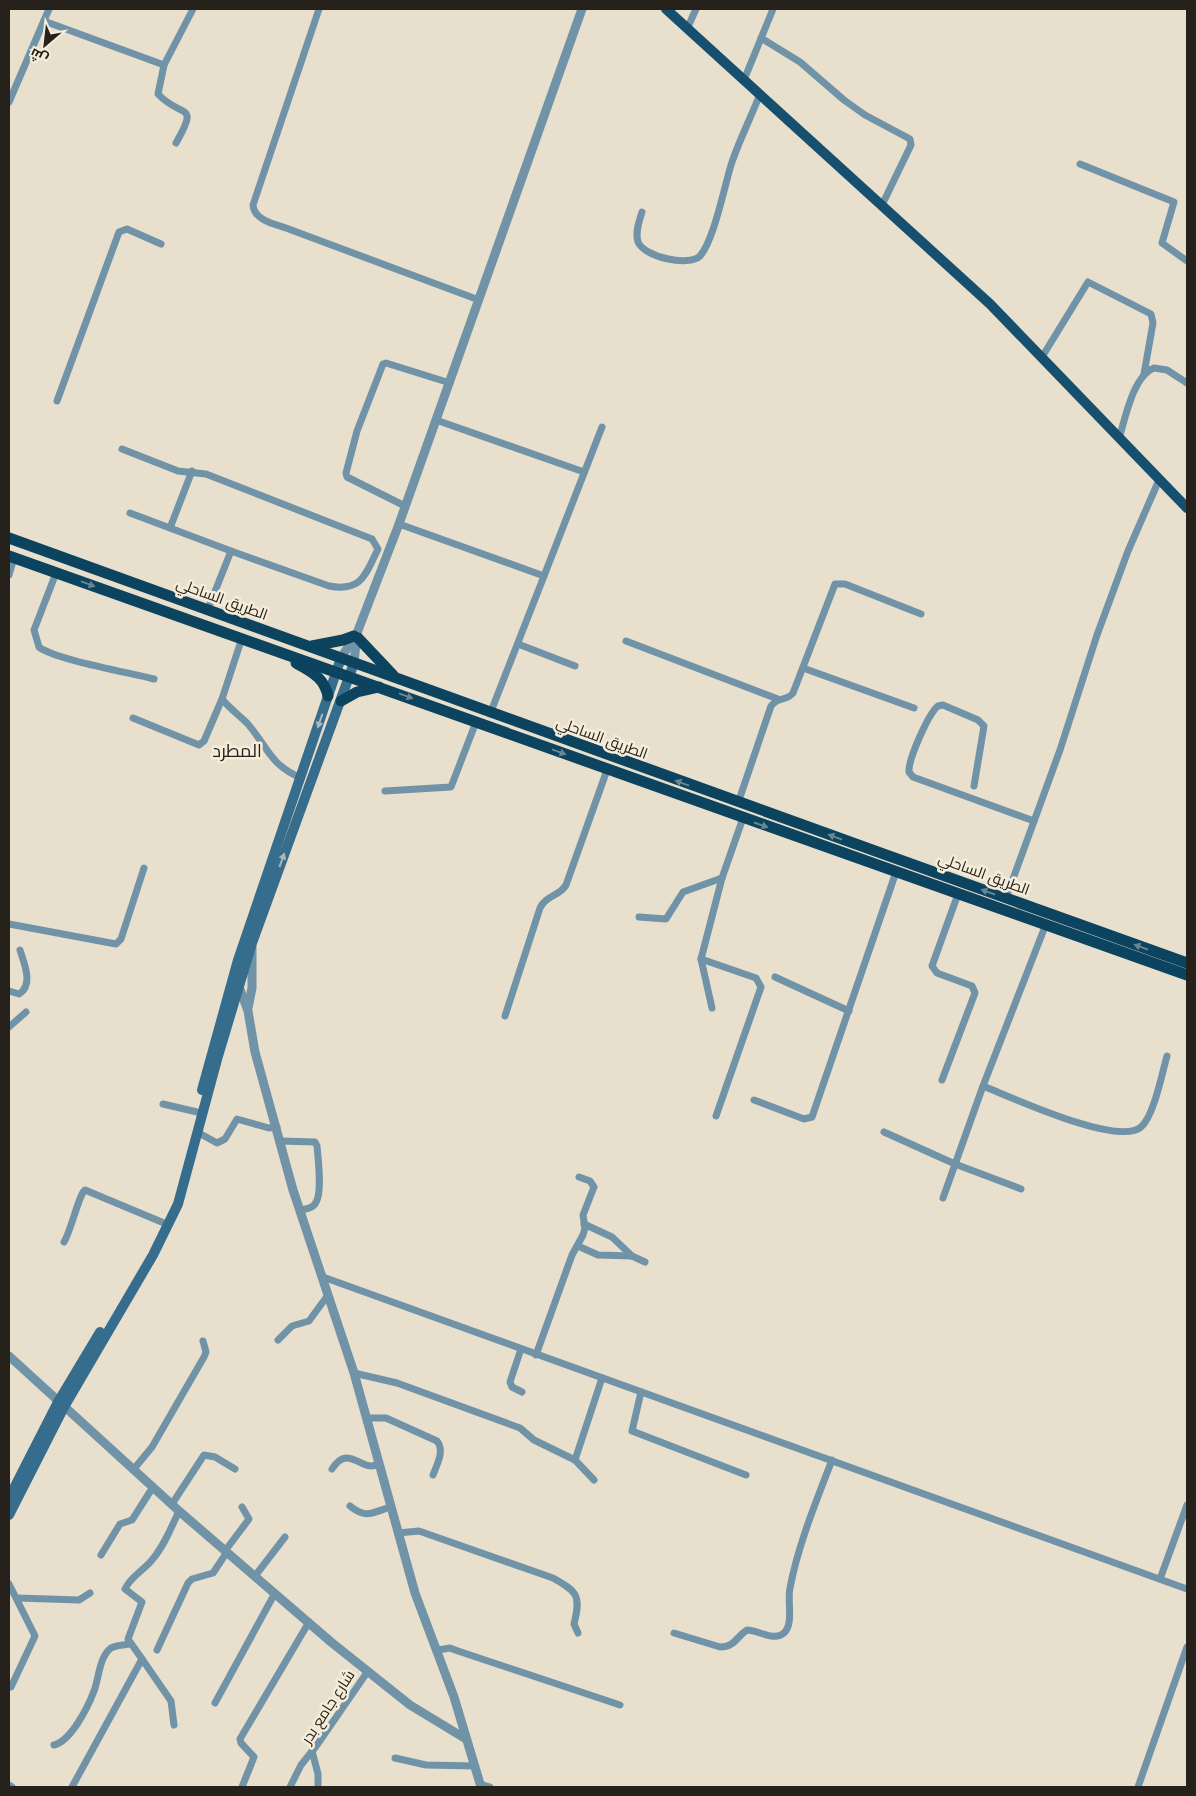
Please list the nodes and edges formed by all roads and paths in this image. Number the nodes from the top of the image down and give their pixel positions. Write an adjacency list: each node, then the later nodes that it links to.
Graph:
1 (48, 9): 8 (street)
2 (193, 9): 11 (street)
3 (319, 9): 21 (street)
4 (582, 9): 21 (street)
5 (666, 9): 9 (main road)
6 (696, 9): 9 (street)
7 (773, 9): 10 (street)
8 (44, 21): 11 (street); 14 (street)
9 (687, 29): 12 (main road)
10 (761, 38): 12 (street); 17 (street)
11 (164, 65): 15 (street)
12 (744, 80): 13 (main road)
13 (760, 94): 17 (main road); 18 (street)
14 (9, 102)
15 (176, 143)
16 (1080, 164): 20 (street)
17 (882, 205): 22 (main road)
18 (642, 212)
19 (161, 244): 26 (street)
20 (1187, 261)
21 (479, 300): 24 (street)
22 (1042, 356): 23 (street); 29 (main road)
23 (1144, 374): 25 (street); 29 (street)
24 (450, 383): 27 (street); 34 (street)
25 (1187, 383)
26 (57, 401)
27 (436, 420): 32 (street); 34 (street)
28 (602, 426): 32 (street)
29 (1119, 439): 33 (main road)
30 (122, 449): 31 (street)
31 (192, 471): 38 (street); 40 (street)
32 (584, 472): 44 (street)
33 (1159, 480): 35 (main road); 76 (street)
34 (405, 506): 37 (street)
35 (1187, 508)
36 (130, 513): 38 (street)
37 (399, 524): 44 (street); 47 (street)
38 (170, 528): 40 (street)
39 (9, 538): 45 (highway, الطريق الساحلي)
40 (231, 551): 45 (street)
41 (12, 557): 42 (highway, الطريق الساحلي); 43 (street)
42 (56, 573): 48 (highway, الطريق الساحلي, one-way to 48); 59 (street)
43 (9, 574)
44 (544, 576): 50 (street)
45 (208, 609): 51 (highway, الطريق الساحلي)
46 (920, 614): 56 (street)
47 (356, 636): 51 (highway); 53 (street); 54 (street); 60 (highway)
48 (242, 638): 52 (highway, الطريق الساحلي); 63 (street)
49 (626, 641): 64 (street)
50 (518, 644): 55 (street); 67 (street)
51 (310, 646): 53 (highway, الطريق الساحلي)
52 (288, 654): 57 (highway, الطريق الساحلي); 62 (highway)
53 (341, 658): 54 (highway, الطريق الساحلي); 57 (main road)
54 (354, 663): 58 (main road); 60 (highway, الطريق الساحلي)
55 (575, 666)
56 (803, 668): 64 (street); 66 (street)
57 (336, 671): 58 (highway, الطريق الساحلي); 62 (main road)
58 (350, 676): 61 (highway, الطريق الساحلي); 65 (main road)
59 (154, 678)
60 (396, 678): 67 (highway, الطريق الساحلي)
61 (381, 687): 65 (highway); 69 (highway, الطريق الساحلي, one-way to 69)
62 (328, 696): 71 (main road, one-way to 71)
63 (222, 698): 68 (street); 71 (street)
64 (778, 699): 74 (street)
65 (341, 701): 85 (main road, one-way to 65)
66 (914, 708)
67 (490, 714): 74 (highway, الطريق الساحلي, one-way to 67)
68 (134, 718)
69 (476, 722): 70 (highway, الطريق الساحلي, one-way to 70); 73 (street)
70 (607, 770): 75 (highway, الطريق الساحلي); 97 (street)
71 (301, 778): 91 (main road)
72 (974, 786): 76 (street)
73 (385, 791)
74 (738, 803): 81 (highway, الطريق الساحلي, one-way to 74)
75 (743, 818): 78 (highway, الطريق الساحلي, one-way to 78); 79 (street)
76 (1034, 821): 81 (street)
77 (144, 868): 83 (street)
78 (896, 872): 80 (highway, الطريق الساحلي); 95 (street)
79 (722, 878): 82 (street); 87 (street)
80 (958, 894): 84 (highway, الطريق الساحلي); 100 (street)
81 (1006, 898): 88 (highway, الطريق الساحلي, one-way to 81)
82 (639, 917)
83 (9, 924)
84 (1046, 924): 89 (highway, الطريق الساحلي); 101 (street)
85 (252, 943): 91 (main road); 94 (street)
86 (20, 950): 92 (street)
87 (701, 959): 93 (street); 105 (street)
88 (1187, 963)
89 (1187, 975)
90 (775, 977): 95 (street)
91 (236, 981): 94 (street); 104 (main road); 108 (main road)
92 (9, 991)
93 (712, 1008)
94 (248, 1011): 106 (street)
95 (849, 1011): 102 (street)
96 (26, 1012): 98 (street)
97 (506, 1016)
98 (9, 1027)
99 (1167, 1056): 101 (street)
100 (942, 1080)
101 (983, 1086): 110 (street)
102 (754, 1100)
103 (163, 1104): 104 (street)
104 (197, 1112): 115 (main road)
105 (716, 1116)
106 (277, 1127): 108 (street); 109 (street)
107 (884, 1132): 110 (street)
108 (199, 1133): 119 (main road)
109 (280, 1141): 114 (street); 114 (street)
110 (955, 1164): 112 (street); 113 (street)
111 (579, 1177): 116 (street)
112 (1021, 1189)
113 (943, 1198)
114 (301, 1210): 122 (street)
115 (164, 1223): 117 (street); 119 (main road)
116 (584, 1224): 118 (street); 120 (street)
117 (64, 1242)
118 (578, 1246): 120 (street); 127 (street)
119 (151, 1254): 133 (main road)
120 (632, 1256): 121 (street)
121 (645, 1262)
122 (323, 1277): 123 (street); 126 (street)
123 (328, 1295): 124 (street); 129 (street)
124 (278, 1340)
125 (202, 1341): 140 (street)
126 (521, 1349): 127 (street); 131 (street)
127 (536, 1355): 130 (street)
128 (9, 1356): 133 (street)
129 (354, 1373): 134 (street); 135 (street)
130 (602, 1378): 132 (street); 135 (street)
131 (522, 1392)
132 (641, 1392): 136 (street); 141 (street)
133 (61, 1405): 140 (street); 145 (main road); 152 (main road)
134 (368, 1418): 137 (street); 142 (street)
135 (575, 1460): 143 (street)
136 (832, 1460): 158 (street); 166 (street)
137 (378, 1464): 139 (street); 150 (street)
138 (235, 1469): 146 (street)
139 (332, 1469)
140 (133, 1470): 144 (street)
141 (746, 1474)
142 (433, 1475)
143 (594, 1480)
144 (153, 1487): 146 (street); 156 (street)
145 (9, 1498)
146 (172, 1504): 151 (street)
147 (1187, 1505): 158 (street)
148 (350, 1506): 150 (street)
149 (242, 1507): 155 (street)
150 (390, 1508): 153 (street)
151 (179, 1511): 155 (street); 167 (street)
152 (9, 1515)
153 (398, 1533): 165 (street); 170 (street)
154 (285, 1538): 157 (street)
155 (226, 1551): 157 (street); 169 (street)
156 (101, 1555)
157 (255, 1576): 162 (street)
158 (1160, 1579): 160 (street)
159 (9, 1584): 163 (street)
160 (1187, 1589)
161 (90, 1593): 163 (street)
162 (275, 1594): 164 (street); 174 (street)
163 (17, 1598): 173 (street)
164 (308, 1622): 172 (street); 186 (street)
165 (578, 1633)
166 (674, 1633)
167 (130, 1644): 171 (street); 178 (street)
168 (1187, 1648): 190 (street)
169 (157, 1650)
170 (438, 1650): 175 (street); 177 (street)
171 (142, 1659): 176 (street); 185 (street)
172 (368, 1671): 177 (street); 179 (street, شارع جامع بدر)
173 (12, 1687)
174 (215, 1704)
175 (620, 1705)
176 (174, 1725)
177 (466, 1739): 181 (street)
178 (54, 1746)
179 (312, 1751): 187 (street); 188 (street, شارع جامع بدر)
180 (395, 1758): 181 (street)
181 (475, 1766): 183 (street)
182 (9, 1785): 184 (street)
183 (480, 1785): 189 (street)
184 (12, 1787)
185 (72, 1787)
186 (242, 1787)
187 (290, 1787)
188 (318, 1787)
189 (490, 1787)
190 (1138, 1787)

